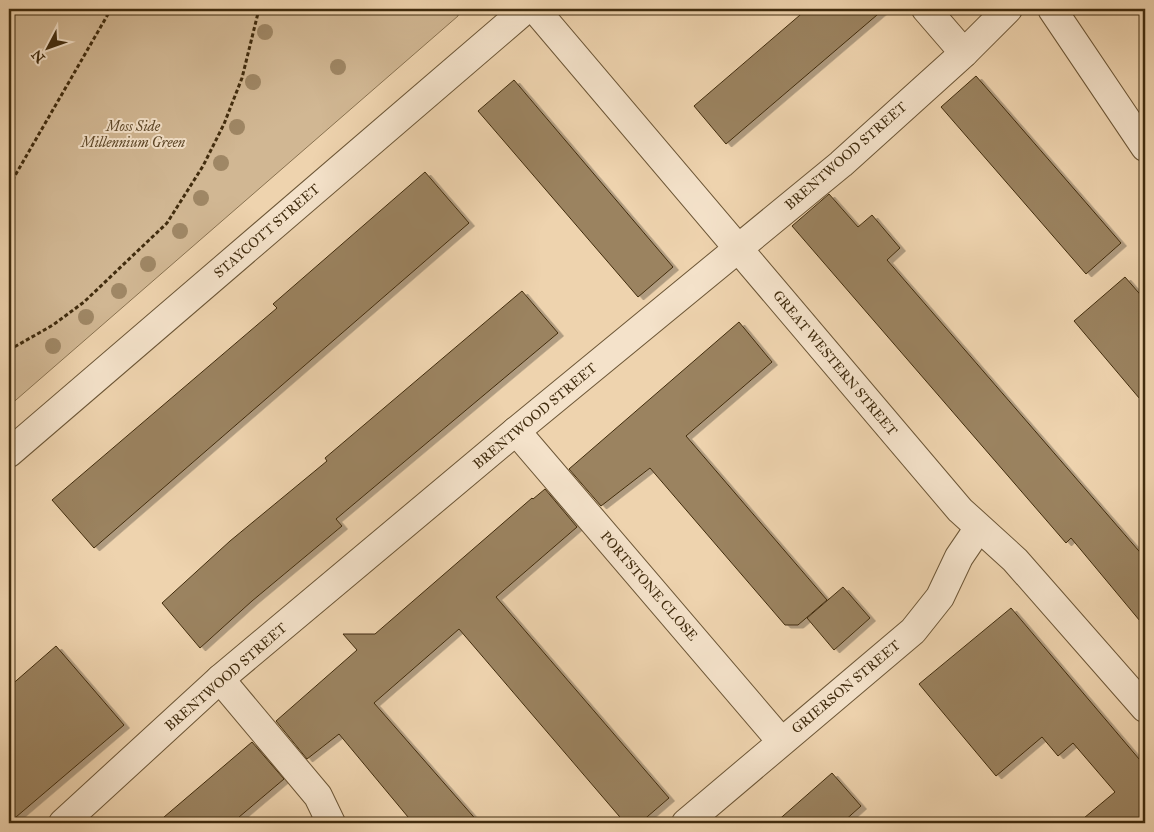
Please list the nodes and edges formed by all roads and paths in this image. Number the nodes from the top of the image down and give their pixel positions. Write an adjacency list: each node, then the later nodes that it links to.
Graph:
1 (111, 9): 10 (path)
2 (259, 9): 12 (path)
3 (526, 9): 14 (street, STAYCOTT STREET)
4 (534, 9): 11 (street, GREAT WESTERN STREET)
5 (926, 9): 8 (street)
6 (1008, 9): 8 (street, BRENTWOOD STREET)
7 (1052, 9): 9 (street)
8 (964, 53): 11 (street, BRENTWOOD STREET)
9 (1145, 147)
10 (9, 186)
11 (737, 248): 13 (street, BRENTWOOD STREET); 15 (street, GREAT WESTERN STREET)
12 (9, 350)
13 (516, 431): 16 (street, BRENTWOOD STREET); 18 (street, PORTSTONE CLOSE)
14 (9, 453)
15 (978, 528): 17 (street, GREAT WESTERN STREET); 18 (street, GRIERSON STREET)
16 (220, 680): 19 (street, BRENTWOOD STREET); 20 (street)
17 (1145, 708)
18 (781, 741): 21 (street, GRIERSON STREET)
19 (63, 823)
20 (332, 823)
21 (686, 823)

